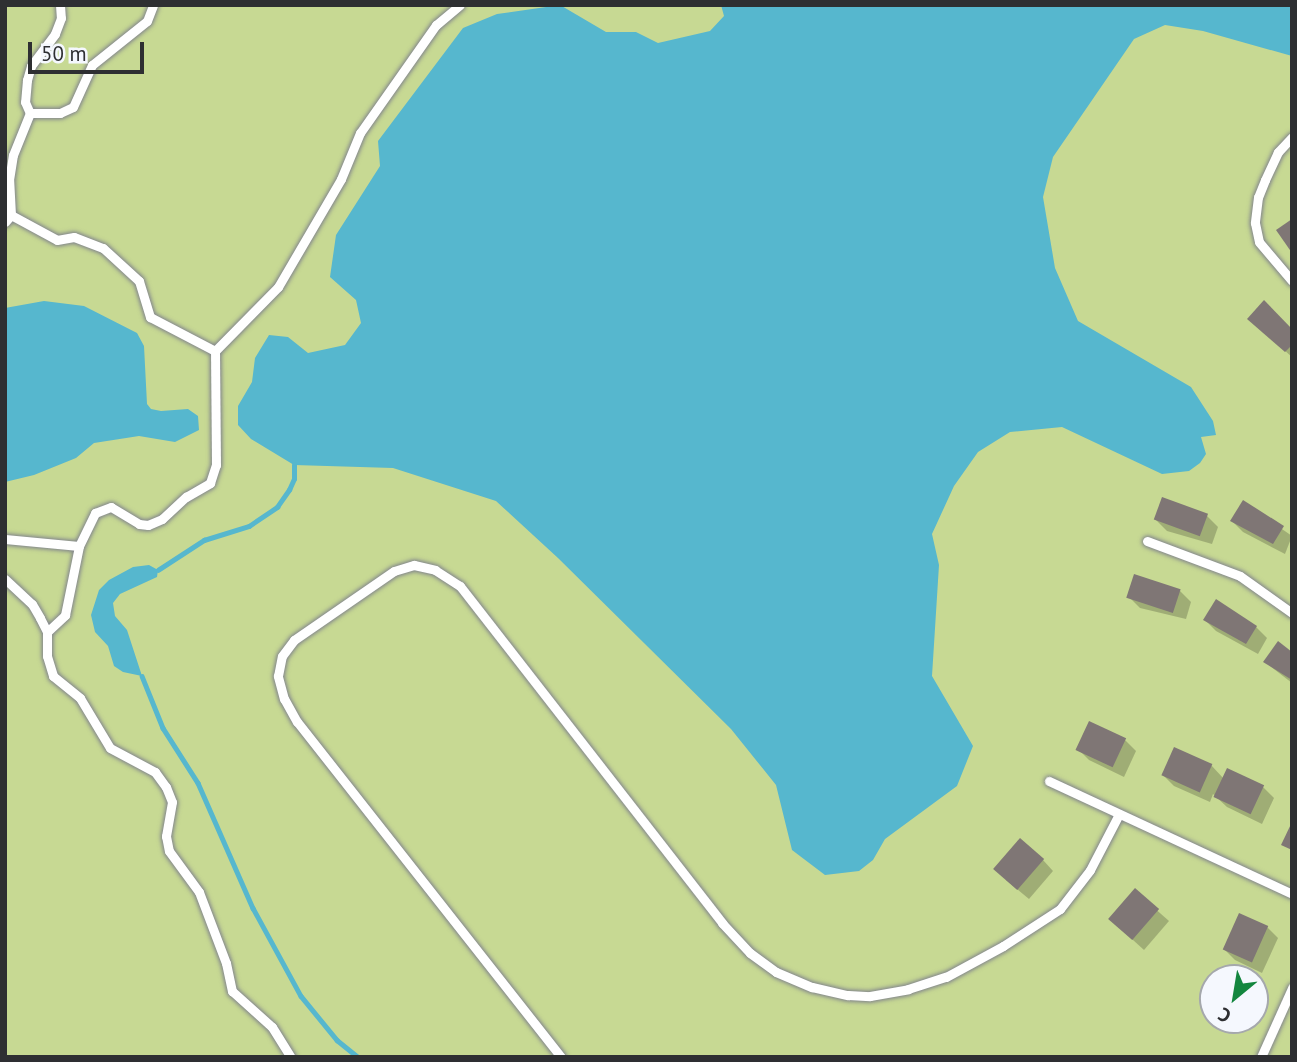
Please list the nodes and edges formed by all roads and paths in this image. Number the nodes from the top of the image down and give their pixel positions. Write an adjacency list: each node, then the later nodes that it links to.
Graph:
1 (60, 5): 4 (lane)
2 (153, 5): 4 (lane)
3 (460, 5): 8 (lane)
4 (30, 113): 6 (lane)
5 (1292, 137): 7 (lane)
6 (8, 218): 8 (lane)
7 (1292, 281)
8 (215, 351): 11 (lane)
9 (5, 539): 11 (lane)
10 (1147, 541): 13 (lane)
11 (79, 546): 14 (lane)
12 (5, 579): 14 (lane)
13 (1292, 613)
14 (47, 632): 19 (lane)
15 (1049, 782): 16 (lane)
16 (1119, 814): 17 (lane); 20 (lane)
17 (1292, 894)
18 (1292, 988): 21 (lane)
19 (291, 1057)
20 (561, 1057)
21 (1261, 1057)

